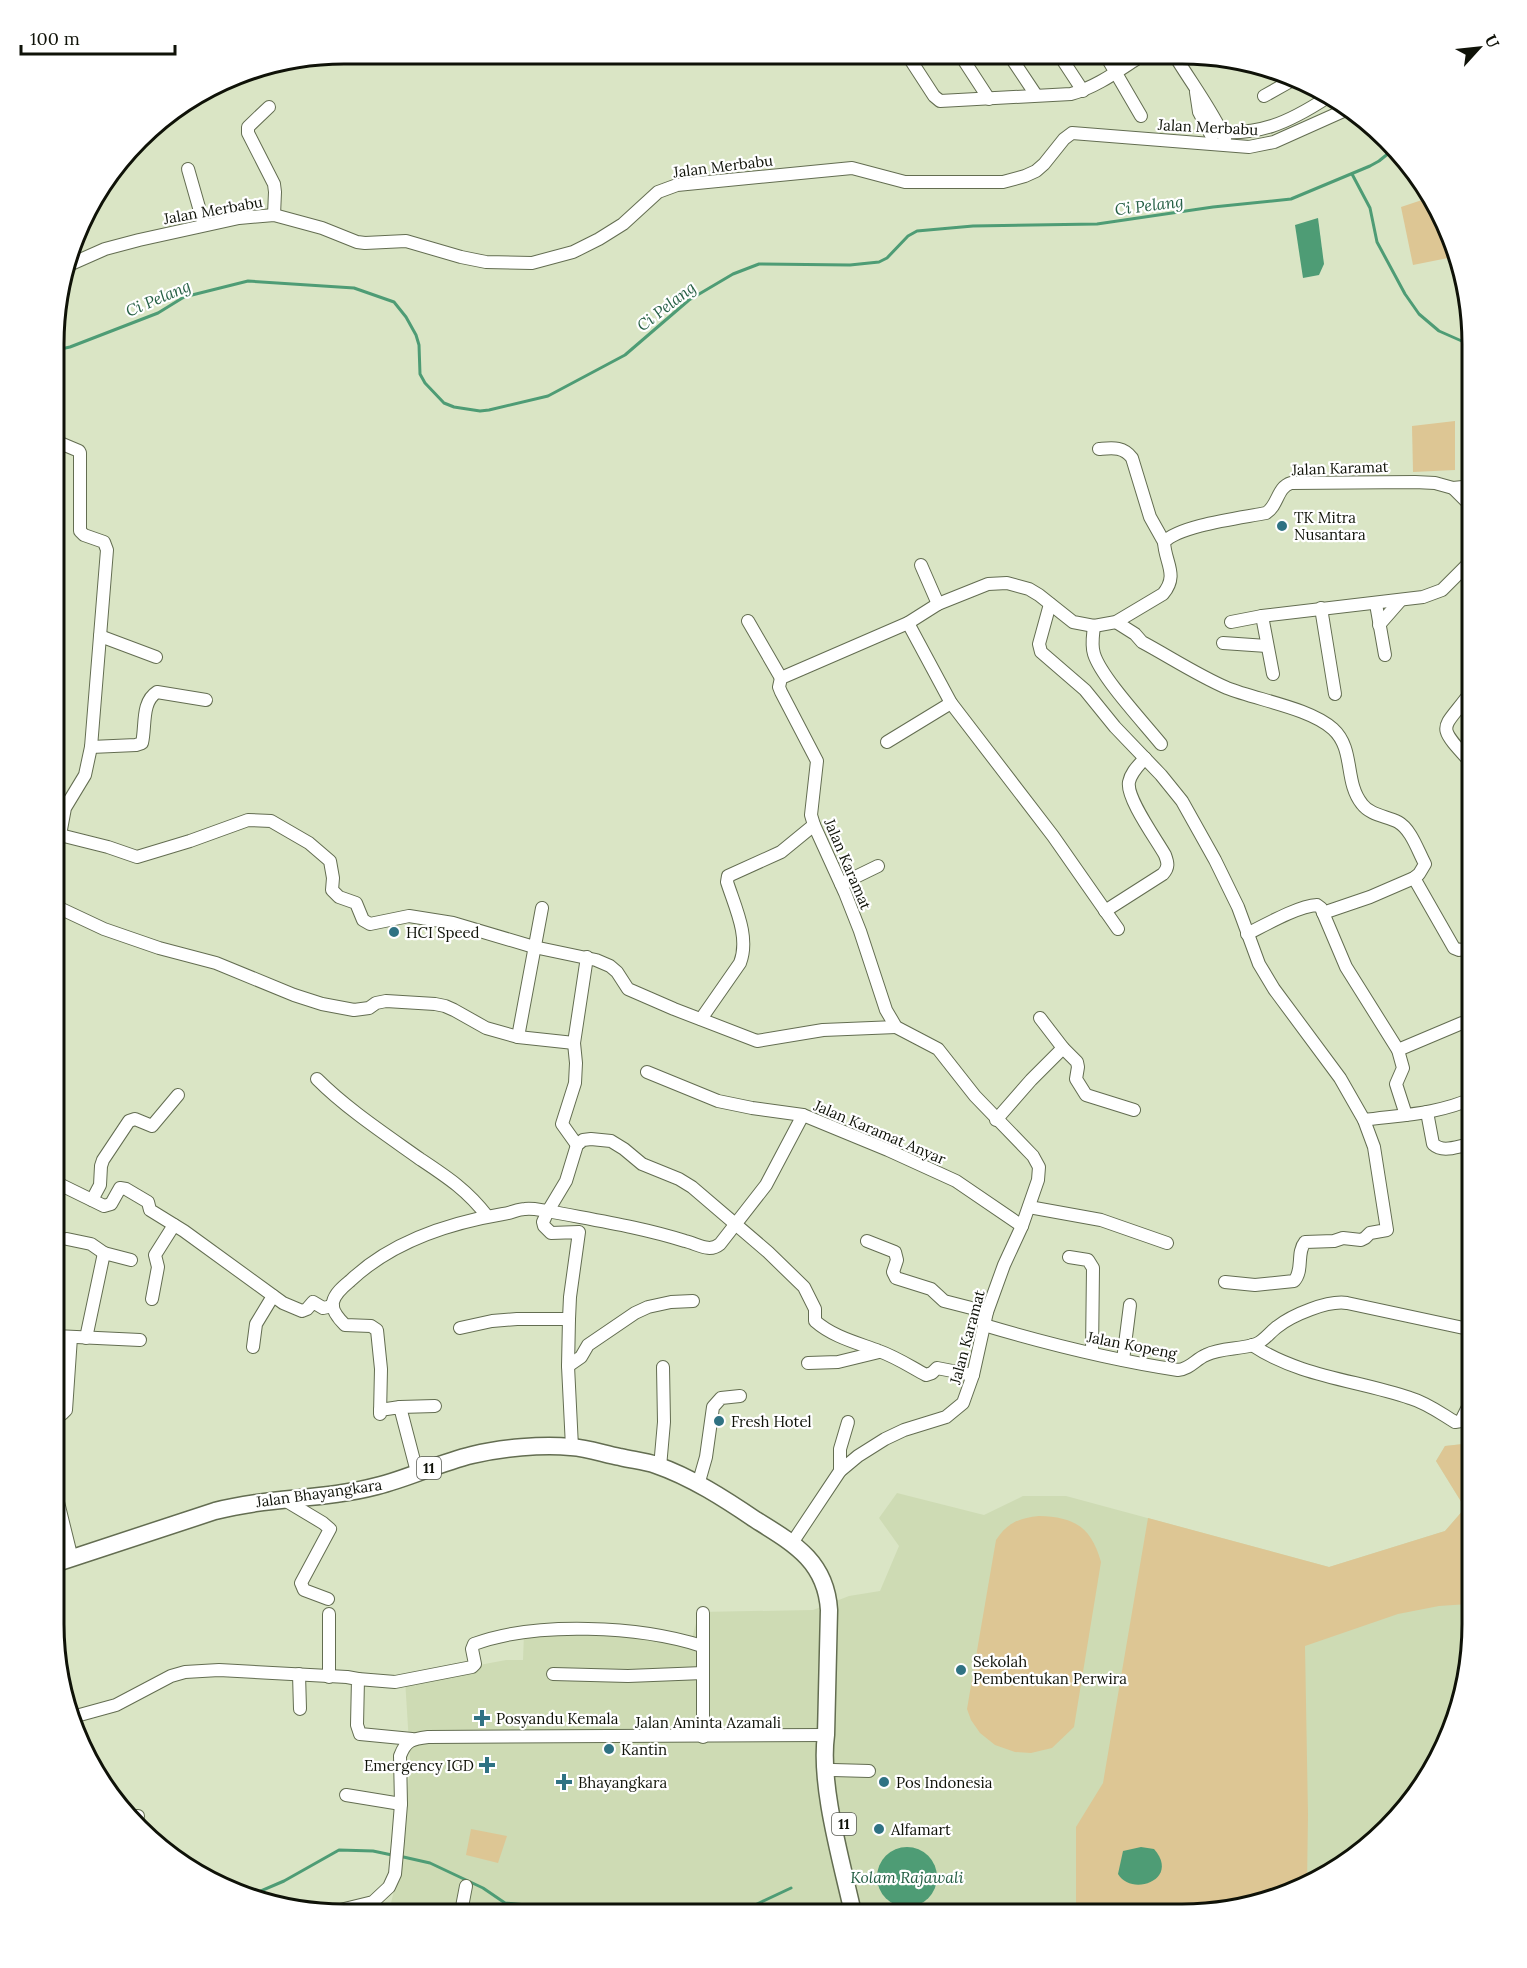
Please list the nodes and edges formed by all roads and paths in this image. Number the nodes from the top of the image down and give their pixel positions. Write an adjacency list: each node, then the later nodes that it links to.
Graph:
1 (913, 64): 14 (street)
2 (965, 64): 14 (street)
3 (1015, 64): 12 (street)
4 (1065, 64): 11 (street)
5 (1111, 64): 8 (street)
6 (1128, 64): 8 (street)
7 (1180, 64): 10 (street)
8 (1116, 72): 11 (street); 18 (street)
9 (1285, 84): 13 (street)
10 (1196, 90): 19 (street); 20 (street)
11 (1083, 91): 12 (street)
12 (1036, 95): 14 (street)
13 (1264, 96)
14 (989, 99)
15 (1321, 101): 20 (street)
16 (269, 107): 24 (street)
17 (1339, 113): 22 (street, Jalan Merbabu)
18 (1141, 116)
19 (1209, 131): 20 (street); 21 (street)
20 (1223, 133): 22 (street)
21 (1215, 144): 22 (street, Jalan Merbabu); 24 (street, Jalan Merbabu)
22 (1228, 145)
23 (188, 169): 25 (street)
24 (273, 215): 25 (street, Jalan Merbabu)
25 (204, 225): 26 (street, Jalan Merbabu)
26 (77, 261)
27 (64, 445): 47 (street)
28 (1099, 449): 32 (street)
29 (1462, 487): 30 (street, Jalan Karamat)
30 (1453, 488): 31 (street); 32 (street, Jalan Karamat)
31 (1462, 497)
32 (1164, 542): 42 (street)
33 (921, 565): 36 (street)
34 (1462, 570): 35 (street)
35 (1400, 601): 38 (street); 45 (street)
36 (938, 604): 37 (street); 44 (street)
37 (1050, 604): 46 (street); 62 (street)
38 (1376, 604): 39 (street); 45 (street)
39 (1321, 608): 40 (street); 54 (street)
40 (1262, 616): 43 (street); 49 (street)
41 (748, 621): 53 (street, Jalan Karamat)
42 (1116, 622): 46 (street); 67 (street)
43 (1231, 622)
44 (908, 623): 53 (street); 56 (street)
45 (1379, 625): 50 (street)
46 (1094, 626): 59 (street)
47 (100, 636): 51 (street); 60 (street)
48 (1223, 642): 49 (street)
49 (1267, 646): 52 (street)
50 (1384, 655)
51 (156, 657)
52 (1273, 674)
53 (781, 678): 64 (street, Jalan Karamat)
54 (1335, 694)
55 (206, 700): 60 (street)
56 (951, 703): 58 (street); 71 (street)
57 (1462, 703): 61 (street)
58 (887, 742)
59 (1161, 744)
60 (91, 747): 63 (street)
61 (1462, 753)
62 (1145, 758): 71 (street); 74 (street)
63 (64, 812)
64 (814, 825): 68 (street, Jalan Karamat); 79 (street)
65 (64, 837): 75 (street)
66 (878, 866): 68 (street)
67 (1414, 878): 72 (street); 76 (street)
68 (841, 884): 81 (street, Jalan Karamat)
69 (542, 908): 75 (street)
70 (64, 910): 82 (street)
71 (1105, 911): 73 (street)
72 (1323, 913): 74 (street); 85 (street)
73 (1118, 929)
74 (1247, 934): 95 (street)
75 (534, 947): 77 (street); 82 (street)
76 (1462, 950)
77 (586, 957): 79 (street); 83 (street)
78 (1040, 1018): 84 (street)
79 (701, 1019): 81 (street)
80 (1462, 1023): 85 (street)
81 (896, 1027): 94 (street, Jalan Karamat)
82 (518, 1037): 83 (street)
83 (574, 1044): 96 (street)
84 (1063, 1048): 90 (street); 94 (street)
85 (1398, 1050): 93 (street)
86 (647, 1071): 92 (street, Jalan Karamat Anyar)
87 (318, 1079): 102 (street)
88 (178, 1095): 99 (street)
89 (1462, 1102): 91 (street)
90 (1134, 1110)
91 (1427, 1112): 93 (street); 97 (street)
92 (803, 1115): 103 (street); 105 (street, Jalan Karamat Anyar)
93 (1406, 1115): 95 (street)
94 (996, 1120): 100 (street, Jalan Karamat)
95 (1364, 1120): 112 (street)
96 (577, 1145): 101 (street); 103 (street)
97 (1462, 1146)
98 (64, 1186): 99 (street)
99 (92, 1200): 104 (street)
100 (1029, 1207): 105 (street, Jalan Karamat); 108 (street)
101 (548, 1211): 102 (street); 103 (street); 119 (street)
102 (487, 1216): 117 (street)
103 (734, 1224): 128 (street)
104 (174, 1225): 113 (street); 114 (street)
105 (1022, 1226): 118 (street, Jalan Karamat)
106 (67, 1239): 109 (street)
107 (867, 1241): 118 (street, Jalan Kopeng)
108 (1167, 1243)
109 (104, 1253): 111 (street); 124 (street)
110 (1070, 1257): 129 (street)
111 (131, 1260)
112 (1225, 1282)
113 (273, 1296): 117 (street); 127 (street)
114 (152, 1299)
115 (693, 1301): 132 (street)
116 (1130, 1305): 130 (street)
117 (333, 1306): 137 (street)
118 (985, 1318): 129 (street, Jalan Kopeng); 134 (street, Jalan Karamat)
119 (569, 1319): 120 (street); 132 (street)
120 (460, 1328)
121 (1462, 1328): 126 (street, Jalan Kopeng)
122 (64, 1337): 123 (street)
123 (71, 1337): 124 (street); 138 (street)
124 (86, 1338): 125 (street)
125 (140, 1340)
126 (1252, 1345): 130 (street, Jalan Kopeng); 139 (street)
127 (253, 1347)
128 (881, 1351): 131 (street); 134 (street)
129 (1092, 1353): 130 (street, Jalan Kopeng)
130 (1124, 1360)
131 (808, 1363)
132 (568, 1366): 141 (street)
133 (663, 1367): 142 (street)
134 (973, 1375): 143 (street, Jalan Karamat)
135 (740, 1396): 145 (street)
136 (435, 1406): 137 (street)
137 (400, 1407): 144 (street)
138 (64, 1413)
139 (1462, 1419)
140 (848, 1422): 143 (street)
141 (572, 1447): 142 (highway, Jalan Bhayangkara / 11); 144 (highway, Jalan Bhayangkara / 11)
142 (660, 1467): 145 (highway, Jalan Bhayangkara / 11)
143 (840, 1471): 148 (street, Jalan Karamat)
144 (417, 1472): 146 (highway, Jalan Bhayangkara / 11)
145 (698, 1485): 148 (highway, Jalan Bhayangkara / 11)
146 (282, 1499): 149 (highway, Jalan Bhayangkara / 11); 151 (street)
147 (64, 1527): 149 (street)
148 (792, 1543): 162 (highway, Jalan Bhayangkara / 11)
149 (72, 1559): 150 (highway, Jalan Bhayangkara / 11)
150 (64, 1561)
151 (328, 1599)
152 (703, 1613): 154 (street)
153 (329, 1614): 158 (street)
154 (702, 1646): 155 (street); 159 (street)
155 (703, 1673): 157 (street); 163 (street)
156 (299, 1674): 158 (street); 160 (street); 161 (street)
157 (553, 1674)
158 (328, 1677): 159 (street)
159 (358, 1679): 164 (street, Jalan Aminta Azamali)
160 (300, 1709)
161 (79, 1715)
162 (826, 1735): 163 (street, Jalan Aminta Azamali); 165 (highway, Jalan Bhayangkara / 11); 172 (highway, Jalan Bhayangkara / 11)
163 (703, 1737): 164 (street, Jalan Aminta Azamali)
164 (412, 1739): 168 (street)
165 (833, 1770): 166 (street); 173 (highway, Jalan Bhayangkara / 11)
166 (869, 1771)
167 (346, 1795): 168 (street)
168 (401, 1804): 170 (street)
169 (466, 1886): 171 (street)
170 (365, 1904)
171 (463, 1904)
172 (851, 1904)
173 (862, 1904)

